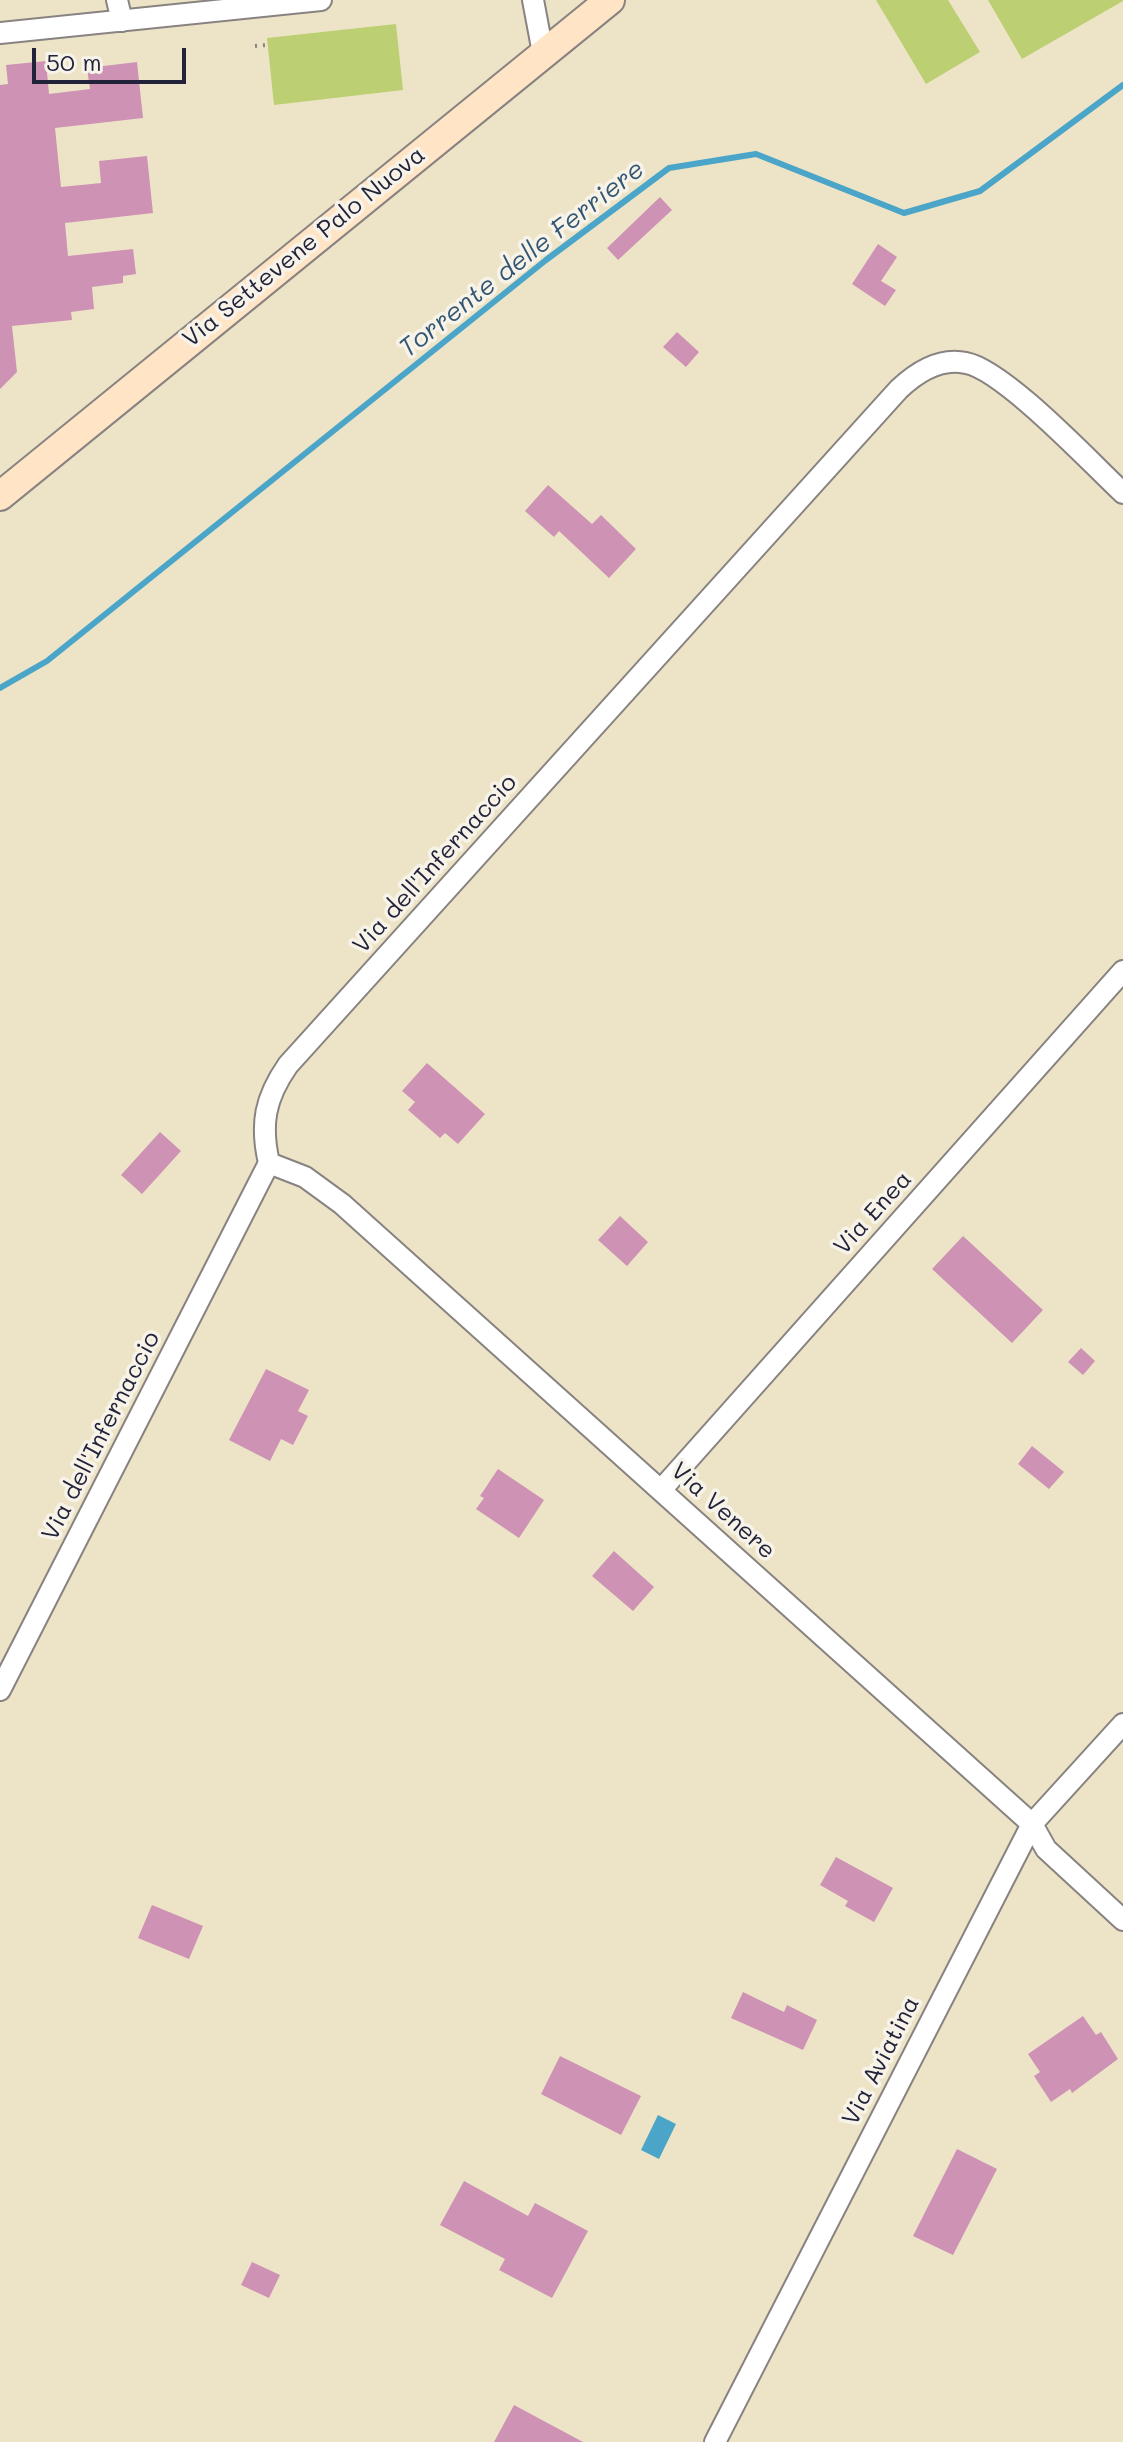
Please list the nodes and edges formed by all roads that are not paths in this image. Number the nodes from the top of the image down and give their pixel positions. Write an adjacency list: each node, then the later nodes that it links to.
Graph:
1 (117, 0): 5 (street)
2 (321, 0): 5 (street)
3 (533, 0): 7 (street)
4 (610, 0): 7 (main road, Via Settevene Palo Nuova)
5 (122, 21): 6 (street)
6 (0, 33)
7 (543, 53): 9 (main road, Via Settevene Palo Nuova)
8 (1123, 493): 11 (street, Via dell'Infernaccio)
9 (0, 496)
10 (1123, 971): 12 (street, Via Enea)
11 (269, 1163): 12 (street, Via Venere); 13 (street, Via dell'Infernaccio)
12 (661, 1490): 15 (street, Via Venere)
13 (0, 1690)
14 (1123, 1724): 15 (street, Via Aviatina)
15 (1032, 1824): 16 (street, Via Venere); 17 (street, Via Aviatina)
16 (1123, 1920)
17 (715, 2442)

